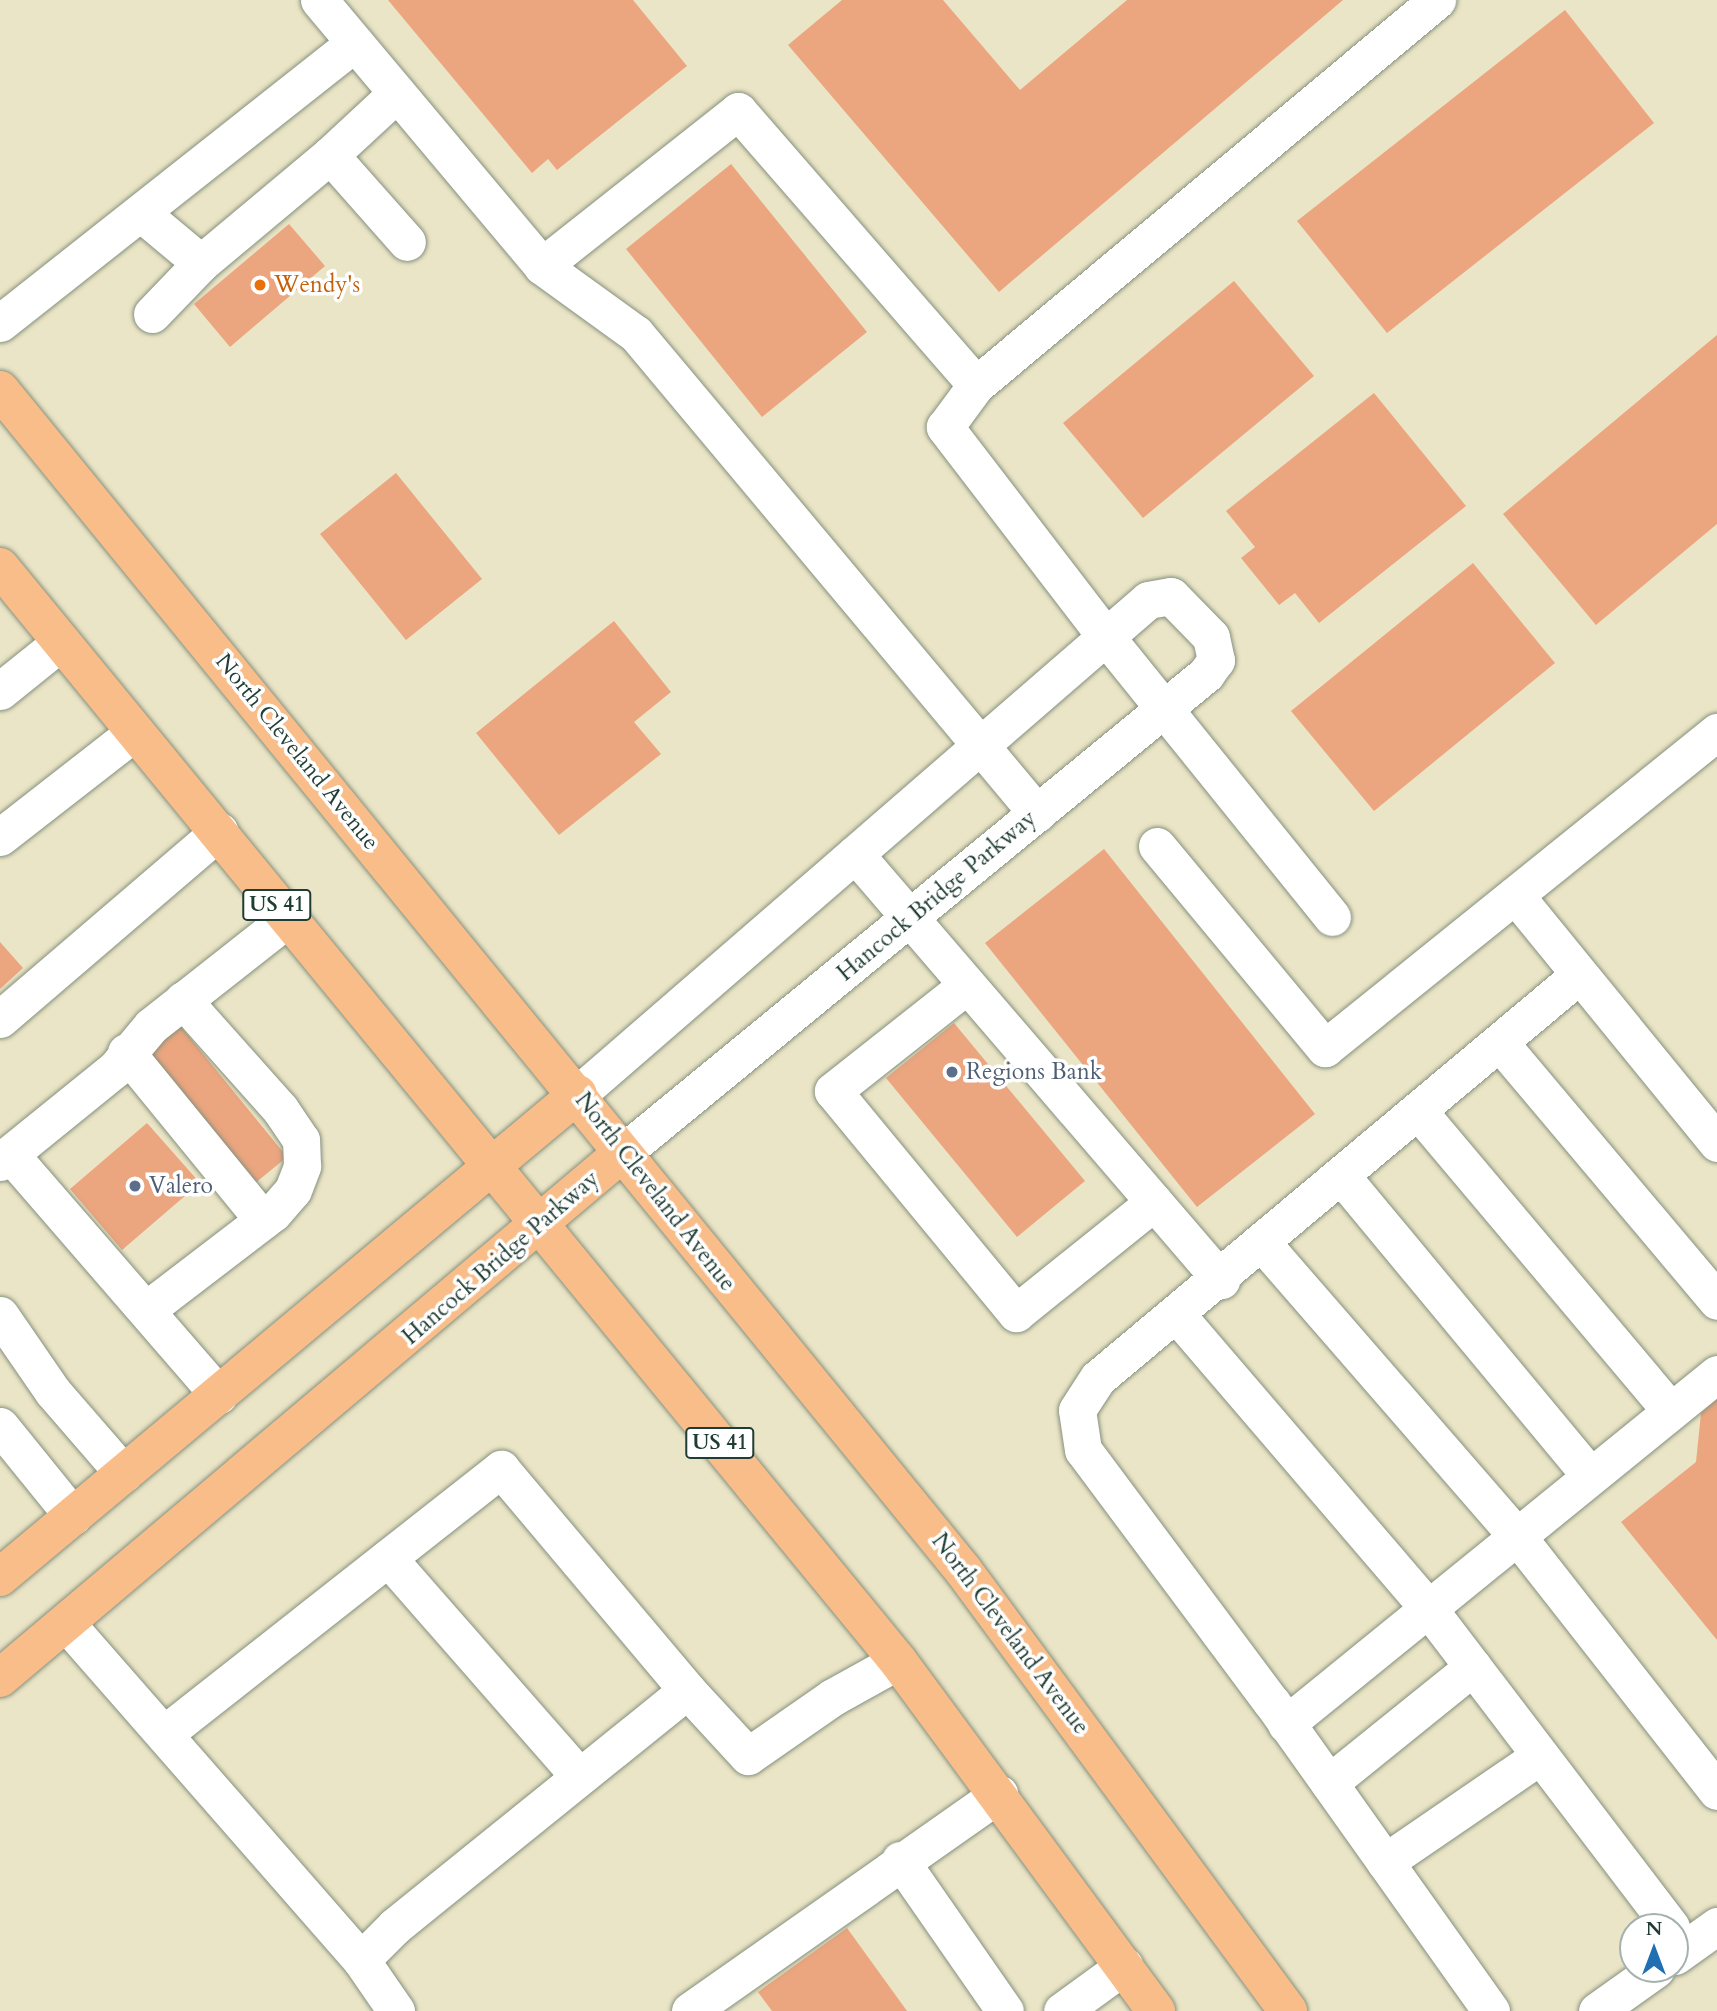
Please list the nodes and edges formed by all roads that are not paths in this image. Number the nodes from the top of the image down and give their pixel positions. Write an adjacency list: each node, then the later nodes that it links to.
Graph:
1 (319, 0): 3 (street)
2 (1437, 0): 12 (street)
3 (355, 43): 4 (street); 6 (street)
4 (397, 93): 5 (street); 9 (street)
5 (330, 155): 7 (street); 8 (street)
6 (141, 213): 8 (street); 11 (street)
7 (407, 242)
8 (201, 263): 10 (street)
9 (542, 266): 12 (street); 21 (street)
10 (152, 314)
11 (0, 323)
12 (976, 385): 15 (street)
13 (0, 390): 37 (main road, North Cleveland Avenue)
14 (0, 567): 16 (main road, US 41)
15 (1106, 637): 18 (street); 18 (street, Hancock Bridge Parkway); 21 (street)
16 (61, 642): 17 (street); 19 (main road, US 41)
17 (0, 691)
18 (1166, 706): 22 (street, Hancock Bridge Parkway); 28 (street)
19 (135, 732): 23 (main road, US 41); 24 (street)
20 (1717, 732): 27 (street)
21 (979, 747): 22 (street); 26 (street)
22 (1037, 813): 30 (street, Hancock Bridge Parkway)
23 (219, 831): 29 (main road, US 41); 34 (street)
24 (0, 837)
25 (1157, 846): 27 (street)
26 (855, 854): 30 (street); 37 (street)
27 (1515, 895): 31 (street)
28 (1332, 917)
29 (288, 918): 33 (street); 42 (main road, US 41)
30 (910, 920): 32 (street); 40 (street, Hancock Bridge Parkway)
31 (1579, 975): 35 (street); 39 (street)
32 (967, 985): 44 (street); 44 (street)
33 (183, 1000): 36 (street); 45 (street)
34 (0, 1019)
35 (1500, 1043): 38 (street); 49 (street)
36 (126, 1052): 41 (street); 45 (street)
37 (578, 1094): 40 (main road, North Cleveland Avenue); 42 (main road)
38 (1419, 1112): 43 (street); 55 (street)
39 (1717, 1143)
40 (621, 1154): 46 (main road, Hancock Bridge Parkway); 89 (main road, North Cleveland Avenue)
41 (5, 1158): 50 (street)
42 (493, 1168): 46 (main road, US 41); 54 (main road)
43 (1343, 1178): 47 (street); 58 (street)
44 (1154, 1202): 48 (street)
45 (263, 1220): 50 (street)
46 (541, 1226): 64 (main road, Hancock Bridge Parkway); 65 (main road, US 41)
47 (1263, 1244): 48 (street); 60 (street)
48 (1221, 1279): 52 (street)
49 (1717, 1301)
50 (146, 1310): 54 (street)
51 (0, 1315): 57 (street)
52 (1177, 1315): 63 (street); 69 (street)
53 (1717, 1374): 55 (street)
54 (219, 1395): 57 (main road)
55 (1671, 1411): 58 (street)
56 (0, 1426): 59 (street)
57 (124, 1474): 59 (main road)
58 (1590, 1476): 60 (street)
59 (73, 1516): 62 (main road)
60 (1517, 1536): 63 (street); 74 (street)
61 (388, 1558): 68 (street); 70 (street); 72 (street)
62 (0, 1577)
63 (1428, 1608): 66 (street); 69 (street)
64 (66, 1623): 67 (main road, Hancock Bridge Parkway); 70 (street)
65 (898, 1661): 68 (street); 75 (main road, US 41)
66 (1473, 1667): 71 (street); 73 (street)
67 (0, 1678)
68 (687, 1690): 72 (street)
69 (1286, 1724): 73 (street)
70 (164, 1734): 81 (street)
71 (1540, 1756): 77 (street); 78 (street)
72 (579, 1776): 81 (street)
73 (1329, 1783): 77 (street)
74 (1717, 1790)
75 (999, 1794): 76 (street); 82 (main road, US 41)
76 (900, 1860): 85 (street); 86 (street)
77 (1385, 1862): 90 (street)
78 (1656, 1913)
79 (1717, 1926): 80 (street)
80 (1689, 1936)
81 (361, 1960): 84 (street)
82 (1124, 1966): 87 (street); 88 (main road, US 41)
83 (1637, 1983): 91 (street)
84 (396, 2011)
85 (690, 2011)
86 (1005, 2011)
87 (1062, 2011)
88 (1156, 2011)
89 (1287, 2011)
90 (1491, 2011)
91 (1598, 2011)

